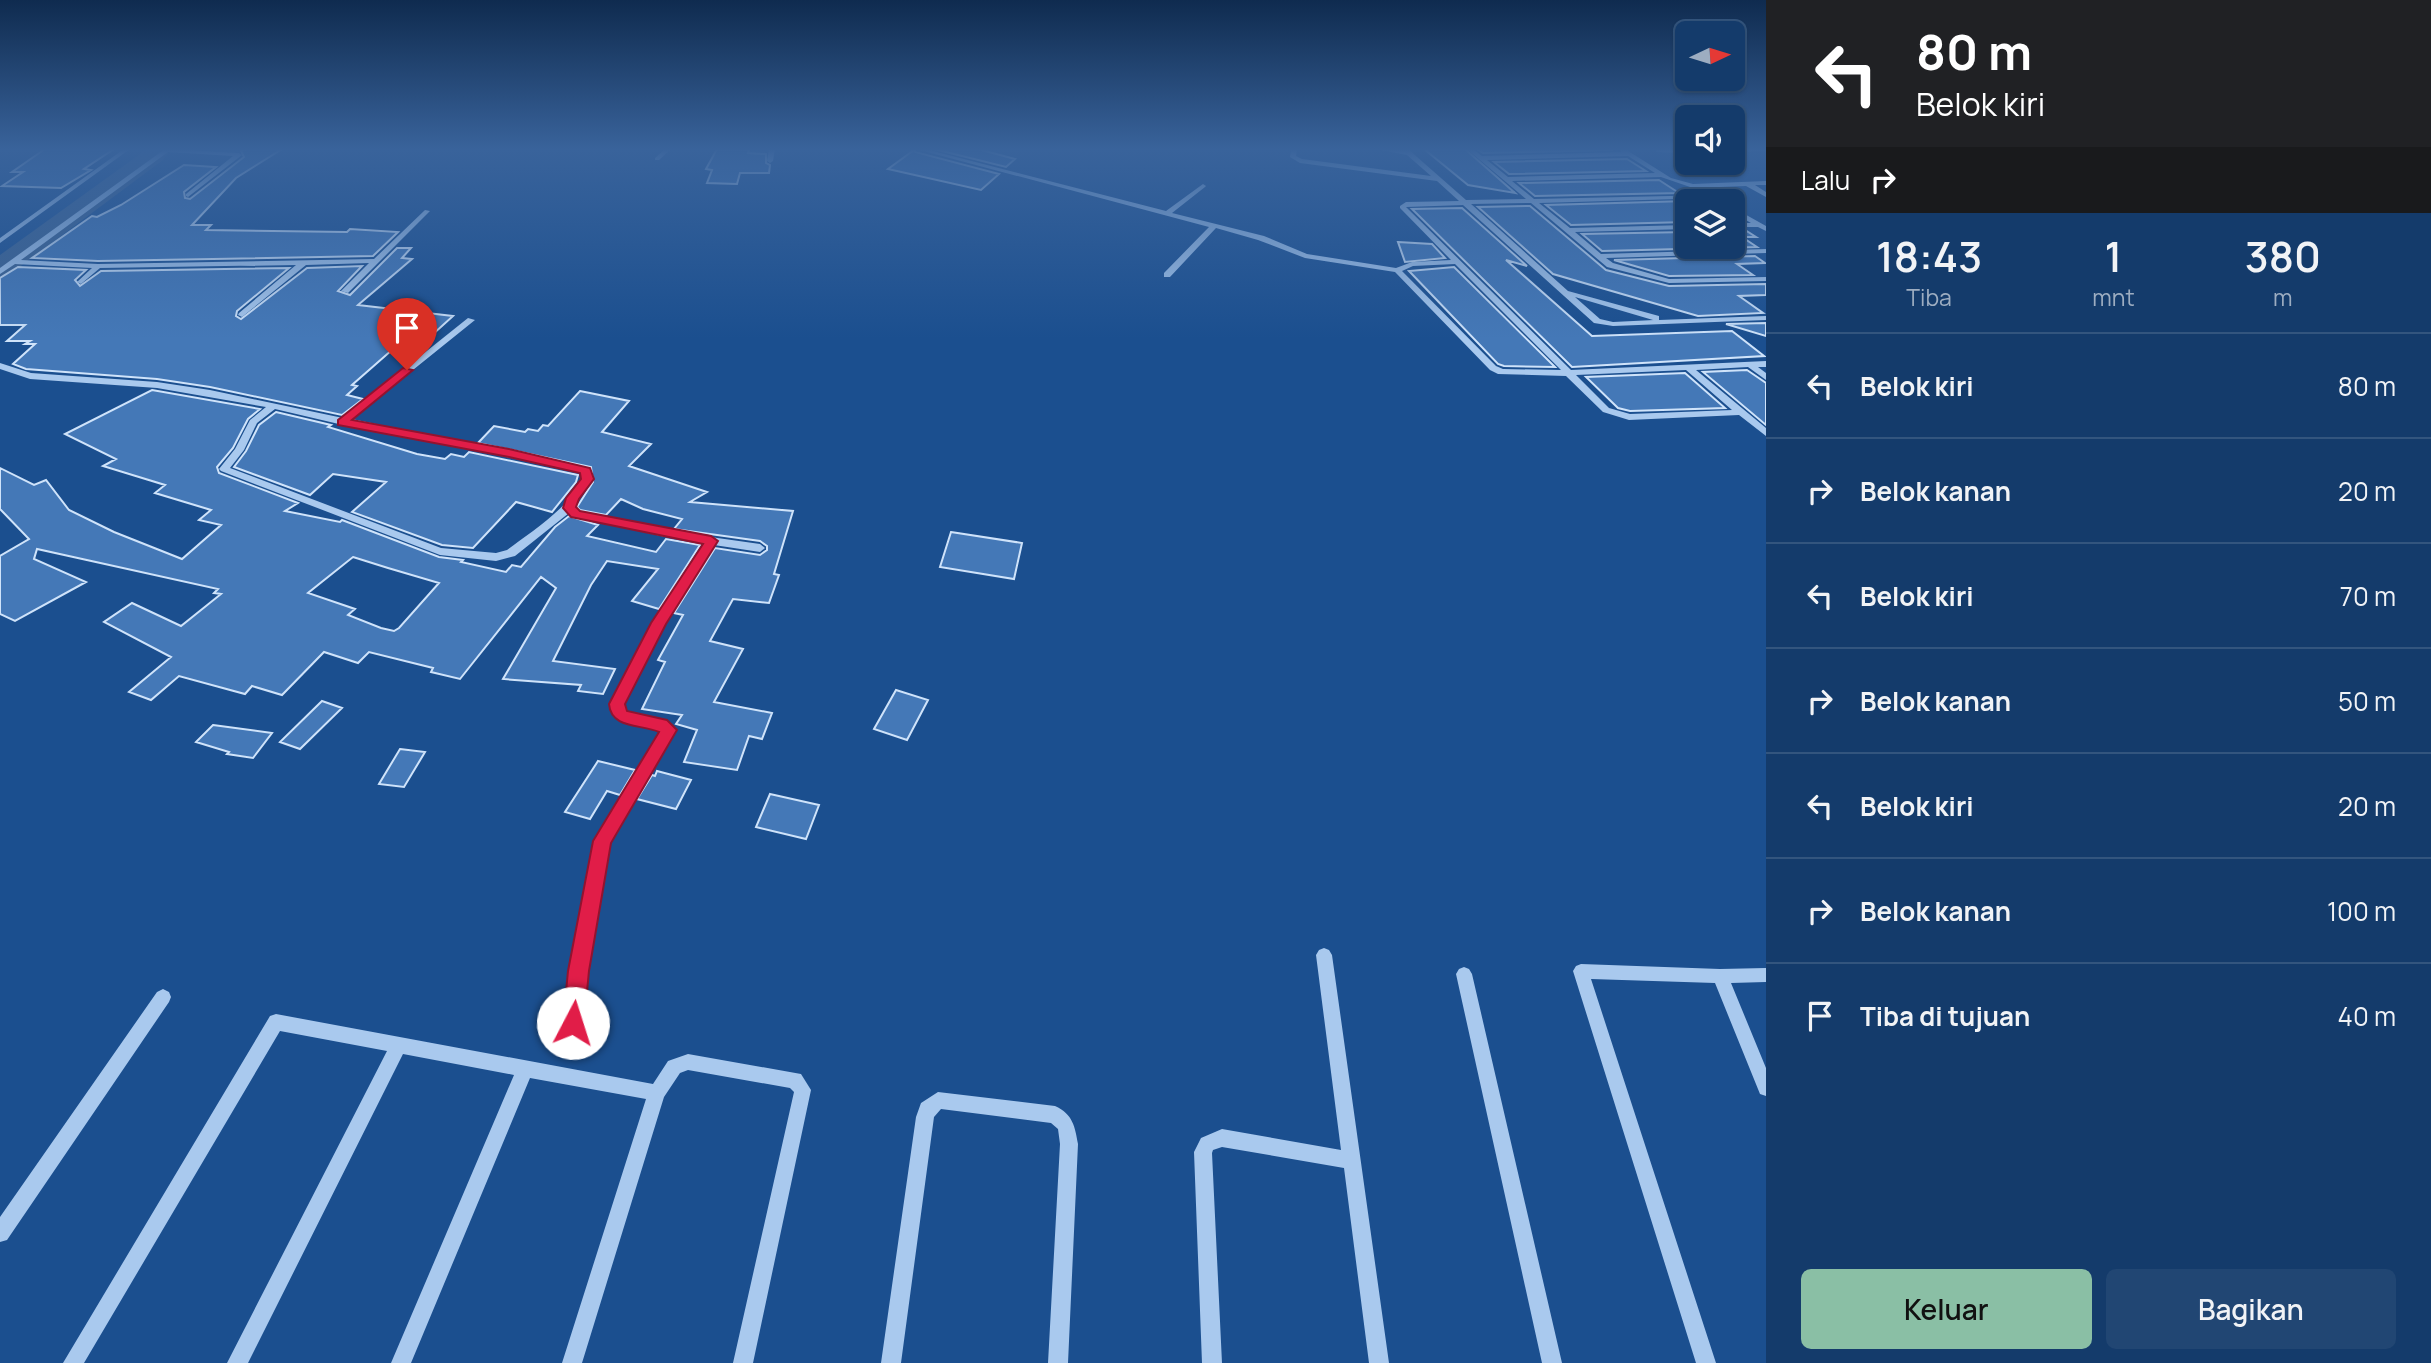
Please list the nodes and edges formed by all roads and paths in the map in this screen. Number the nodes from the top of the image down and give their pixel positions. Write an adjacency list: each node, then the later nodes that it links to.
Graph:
1 (40, 213): 14 (street)
2 (81, 213): 18 (street)
3 (425, 213): 17 (street)
4 (1161, 213): 8 (street)
5 (1408, 213): 20 (street)
6 (1478, 213): 28 (street)
7 (1549, 213): 13 (street)
8 (1166, 214): 10 (street)
9 (1745, 217): 12 (street)
10 (1214, 226): 22 (street); 24 (street)
11 (1675, 227): 13 (street)
12 (1762, 227)
13 (1569, 230): 16 (street)
14 (0, 242)
15 (1766, 251): 16 (street)
16 (1599, 256): 25 (street)
17 (376, 261): 19 (street); 27 (street)
18 (14, 262): 21 (street); 23 (street)
19 (304, 262): 21 (street); 29 (street)
20 (1455, 262): 22 (street); 37 (street)
21 (98, 266): 26 (street)
22 (1397, 270): 37 (street)
23 (0, 272)
24 (1167, 275)
25 (1766, 279)
26 (81, 282)
27 (345, 291)
28 (1567, 292): 32 (street); 32 (street)
29 (242, 315)
30 (1766, 318): 32 (street)
31 (471, 320): 41 (street)
32 (1663, 320)
33 (1766, 364): 34 (street)
34 (1750, 365): 36 (street); 38 (street)
35 (0, 366): 39 (street)
36 (1687, 368): 37 (street); 40 (street)
37 (1568, 373): 40 (street)
38 (1766, 377)
39 (273, 406): 41 (street); 43 (street)
40 (1739, 412): 42 (street)
41 (343, 422): 43 (street)
42 (1766, 433)
43 (569, 508): 44 (street)
44 (711, 541): 45 (street); 51 (street)
45 (760, 548)
46 (1324, 955): 56 (street)
47 (1464, 974): 67 (street)
48 (1766, 975): 49 (street)
49 (1720, 976): 54 (street); 68 (street)
50 (163, 997): 57 (street)
51 (573, 1023)
52 (399, 1045): 53 (street); 58 (street); 59 (street)
53 (525, 1069): 55 (street); 60 (street)
54 (1766, 1088)
55 (657, 1093): 61 (street); 62 (street)
56 (1351, 1160): 65 (street); 66 (street)
57 (0, 1233)
58 (72, 1363)
59 (237, 1363)
60 (401, 1363)
61 (572, 1363)
62 (743, 1363)
63 (891, 1363): 64 (street)
64 (1058, 1363)
65 (1212, 1363)
66 (1379, 1363)
67 (1552, 1363)
68 (1706, 1363)

